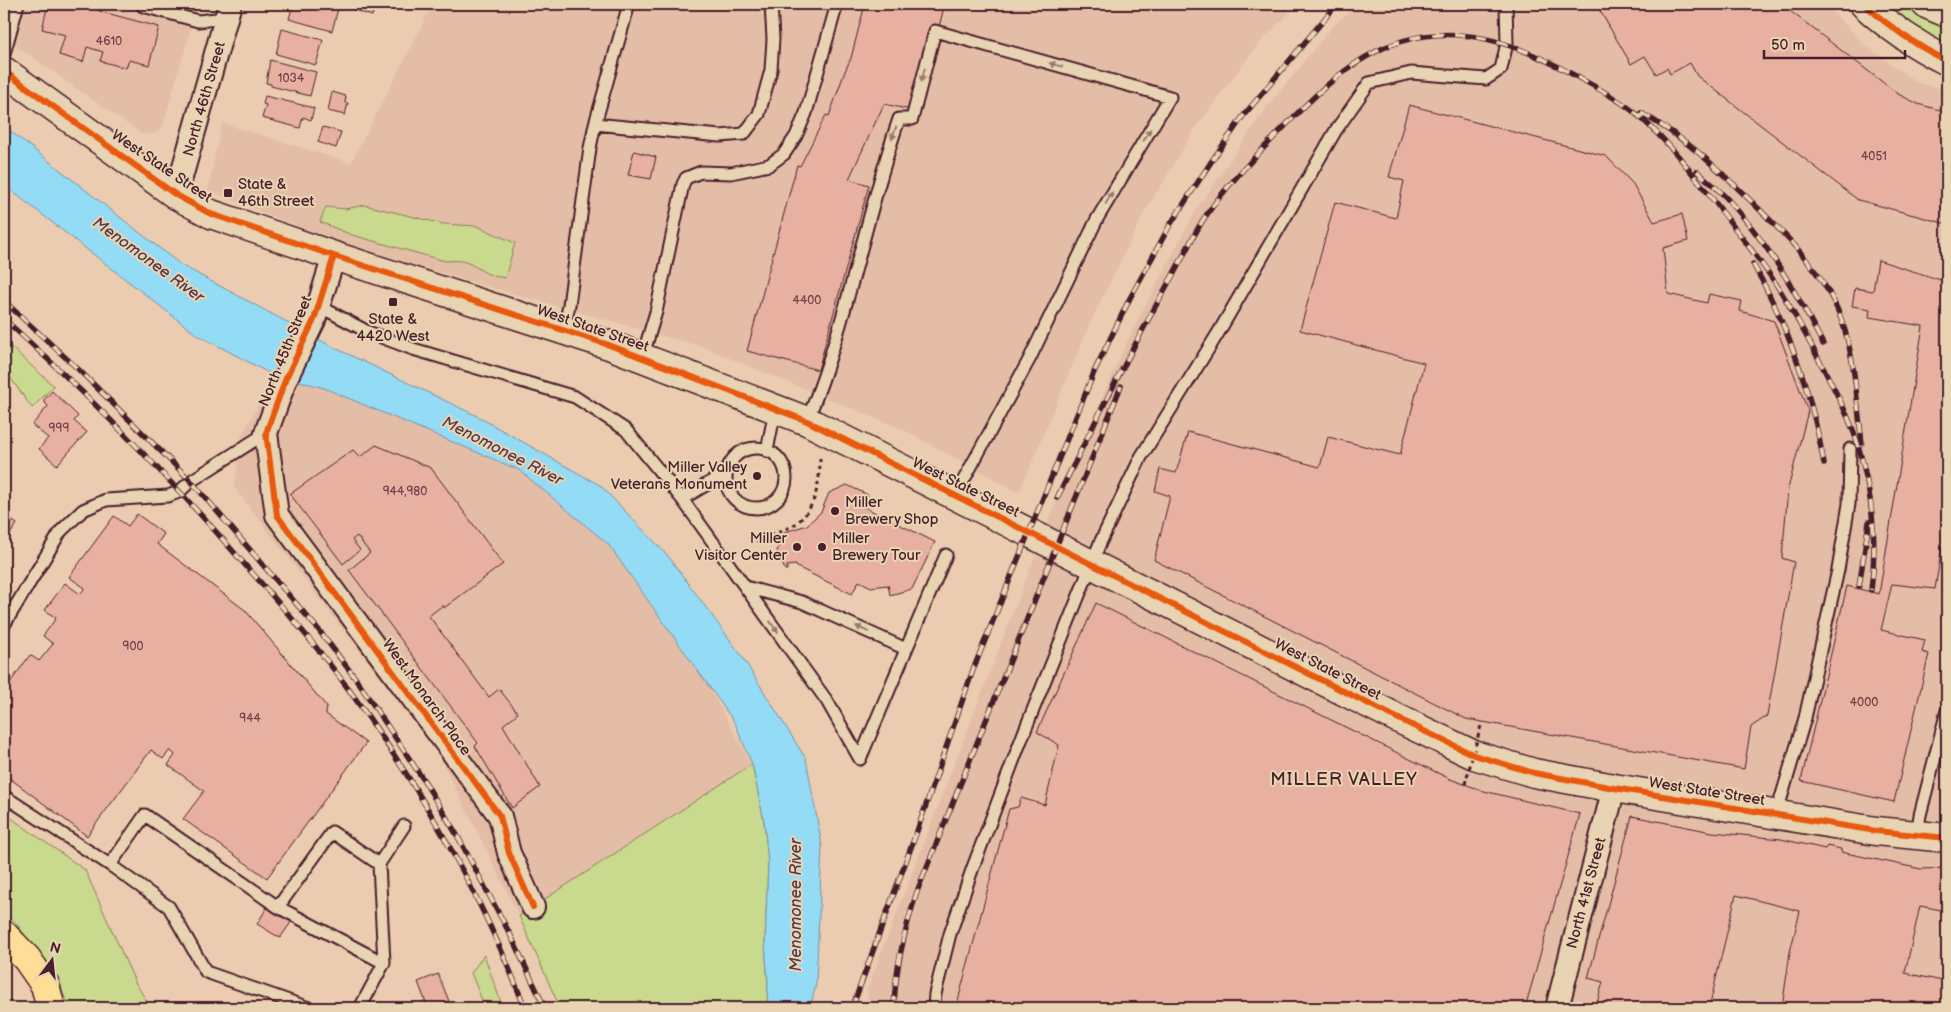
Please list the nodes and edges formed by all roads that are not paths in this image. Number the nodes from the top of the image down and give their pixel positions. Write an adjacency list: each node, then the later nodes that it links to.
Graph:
1 (18, 4): 11 (lane)
2 (143, 4): 9 (lane)
3 (629, 4): 14 (lane)
4 (771, 4): 14 (lane)
5 (837, 4): 19 (lane)
6 (1506, 4): 30 (lane)
7 (1864, 4): 12 (main road)
8 (1926, 4): 10 (main road)
9 (228, 11): 15 (street, North 46th Street)
10 (1947, 13)
11 (4, 54)
12 (1947, 61)
13 (4, 70): 15 (main road, West State Street)
14 (594, 124): 18 (lane)
15 (176, 195): 16 (main road, West State Street)
16 (334, 256): 17 (street, North 45th Street); 18 (main road, West State Street)
17 (316, 313): 22 (street, North 45th Street); 27 (lane)
18 (564, 329): 19 (main road, West State Street)
19 (642, 358): 20 (main road, West State Street)
20 (775, 410): 21 (main road, West State Street); 24 (lane)
21 (807, 421): 26 (main road, West State Street); 26 (lane, one-way to 21)
22 (266, 433): 28 (street, North 45th Street); 32 (lane)
23 (1850, 449): 37 (lane)
24 (768, 450): 25 (lane); 25 (lane)
25 (726, 473): 27 (lane)
26 (955, 496): 30 (main road, West State Street)
27 (682, 499): 31 (lane)
28 (277, 515): 44 (street, West Monarch Place)
29 (946, 555): 33 (lane)
30 (1092, 564): 35 (main road, West State Street); 51 (lane)
31 (746, 587): 33 (lane, one-way to 31); 33 (lane, one-way to 33)
32 (4, 625)
33 (906, 649)
34 (1947, 711): 39 (lane)
35 (1614, 788): 37 (main road, West State Street); 47 (street, North 41st Street)
36 (4, 796): 42 (lane)
37 (1776, 815): 39 (main road, West State Street)
38 (404, 826): 41 (lane)
39 (1917, 836): 40 (main road, West State Street)
40 (1947, 838)
41 (379, 864): 43 (lane); 46 (lane)
42 (110, 865): 43 (lane); 49 (lane)
43 (278, 907): 46 (lane)
44 (532, 907)
45 (4, 935): 48 (highway)
46 (384, 963): 50 (lane)
47 (1557, 1005)
48 (52, 1008)
49 (309, 1008)
50 (360, 1008)
51 (934, 1008)

